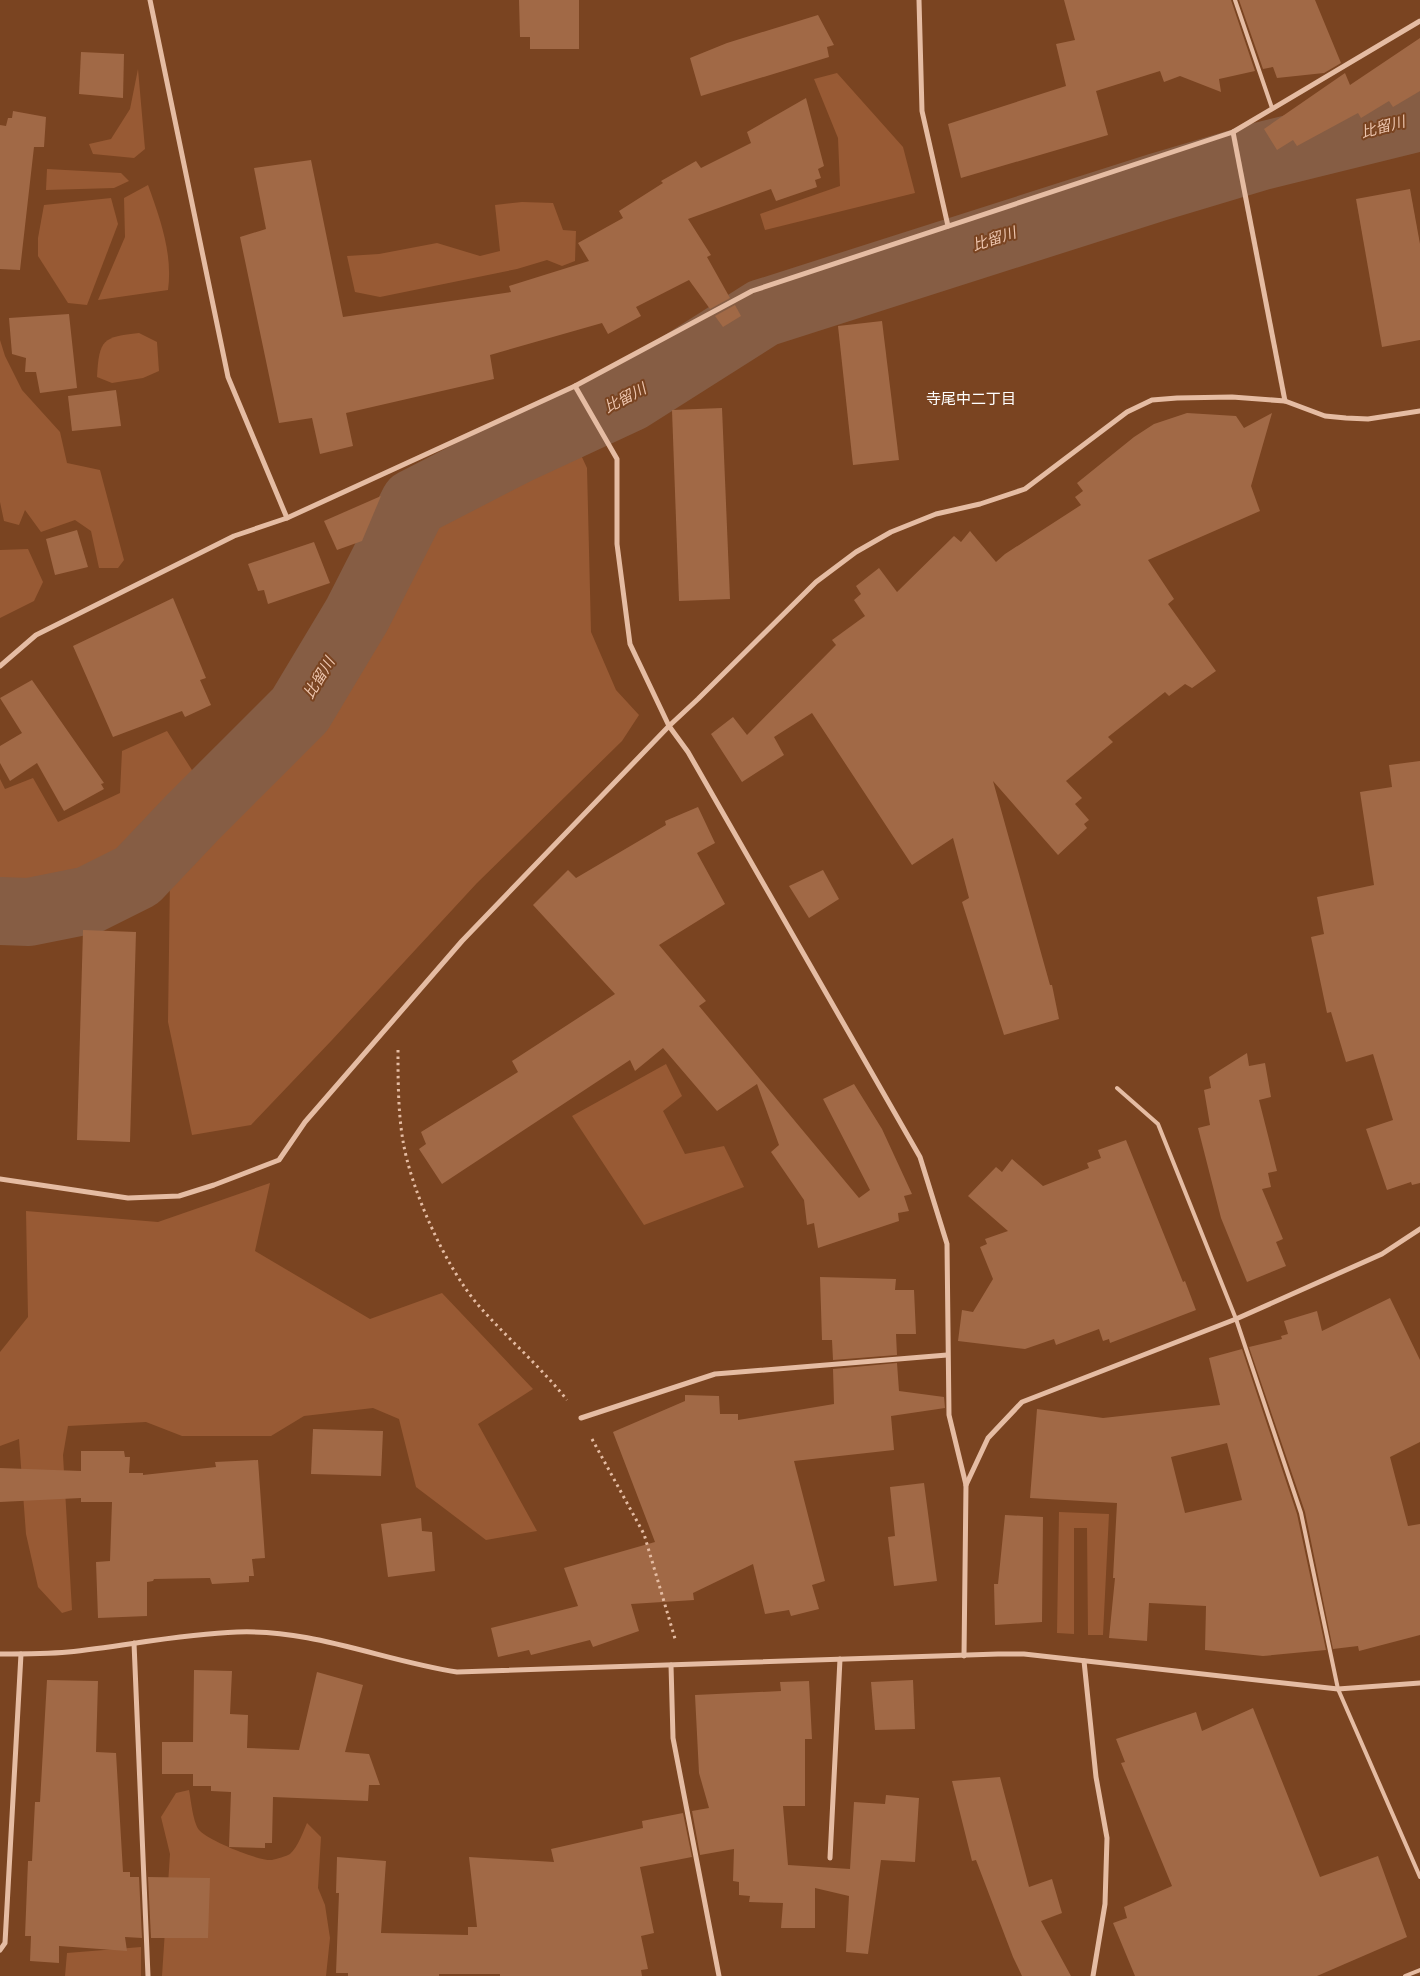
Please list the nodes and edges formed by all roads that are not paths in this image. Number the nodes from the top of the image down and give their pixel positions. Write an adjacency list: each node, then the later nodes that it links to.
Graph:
1 (150, 0): 11 (street)
2 (919, 0): 7 (street)
3 (1235, 0): 5 (lane)
4 (1420, 21): 5 (street)
5 (1272, 108): 6 (street)
6 (1233, 132): 7 (street); 9 (street)
7 (948, 226): 8 (street)
8 (575, 386): 11 (street); 13 (street)
9 (1284, 401): 10 (street); 13 (street)
10 (1420, 410)
11 (287, 518): 12 (street)
12 (0, 666)
13 (668, 726): 15 (street); 18 (street)
14 (1117, 1088): 17 (lane)
15 (0, 1179)
16 (1420, 1230): 17 (street)
17 (1236, 1319): 20 (street); 29 (lane)
18 (947, 1355): 19 (street); 20 (street)
19 (581, 1418)
20 (966, 1485): 24 (street)
21 (134, 1643): 23 (street); 27 (street); 34 (street)
22 (0, 1654): 23 (street)
23 (21, 1654): 32 (street)
24 (964, 1656): 25 (street); 26 (street)
25 (840, 1659): 27 (street); 30 (street)
26 (1084, 1662): 29 (street); 36 (street)
27 (671, 1665): 35 (street)
28 (1420, 1683): 29 (street)
29 (1338, 1689): 31 (lane)
30 (830, 1858)
31 (1420, 1877)
32 (0, 1950)
33 (1420, 1970): 37 (lane)
34 (148, 1976)
35 (719, 1976)
36 (1093, 1976)
37 (1405, 1976)

